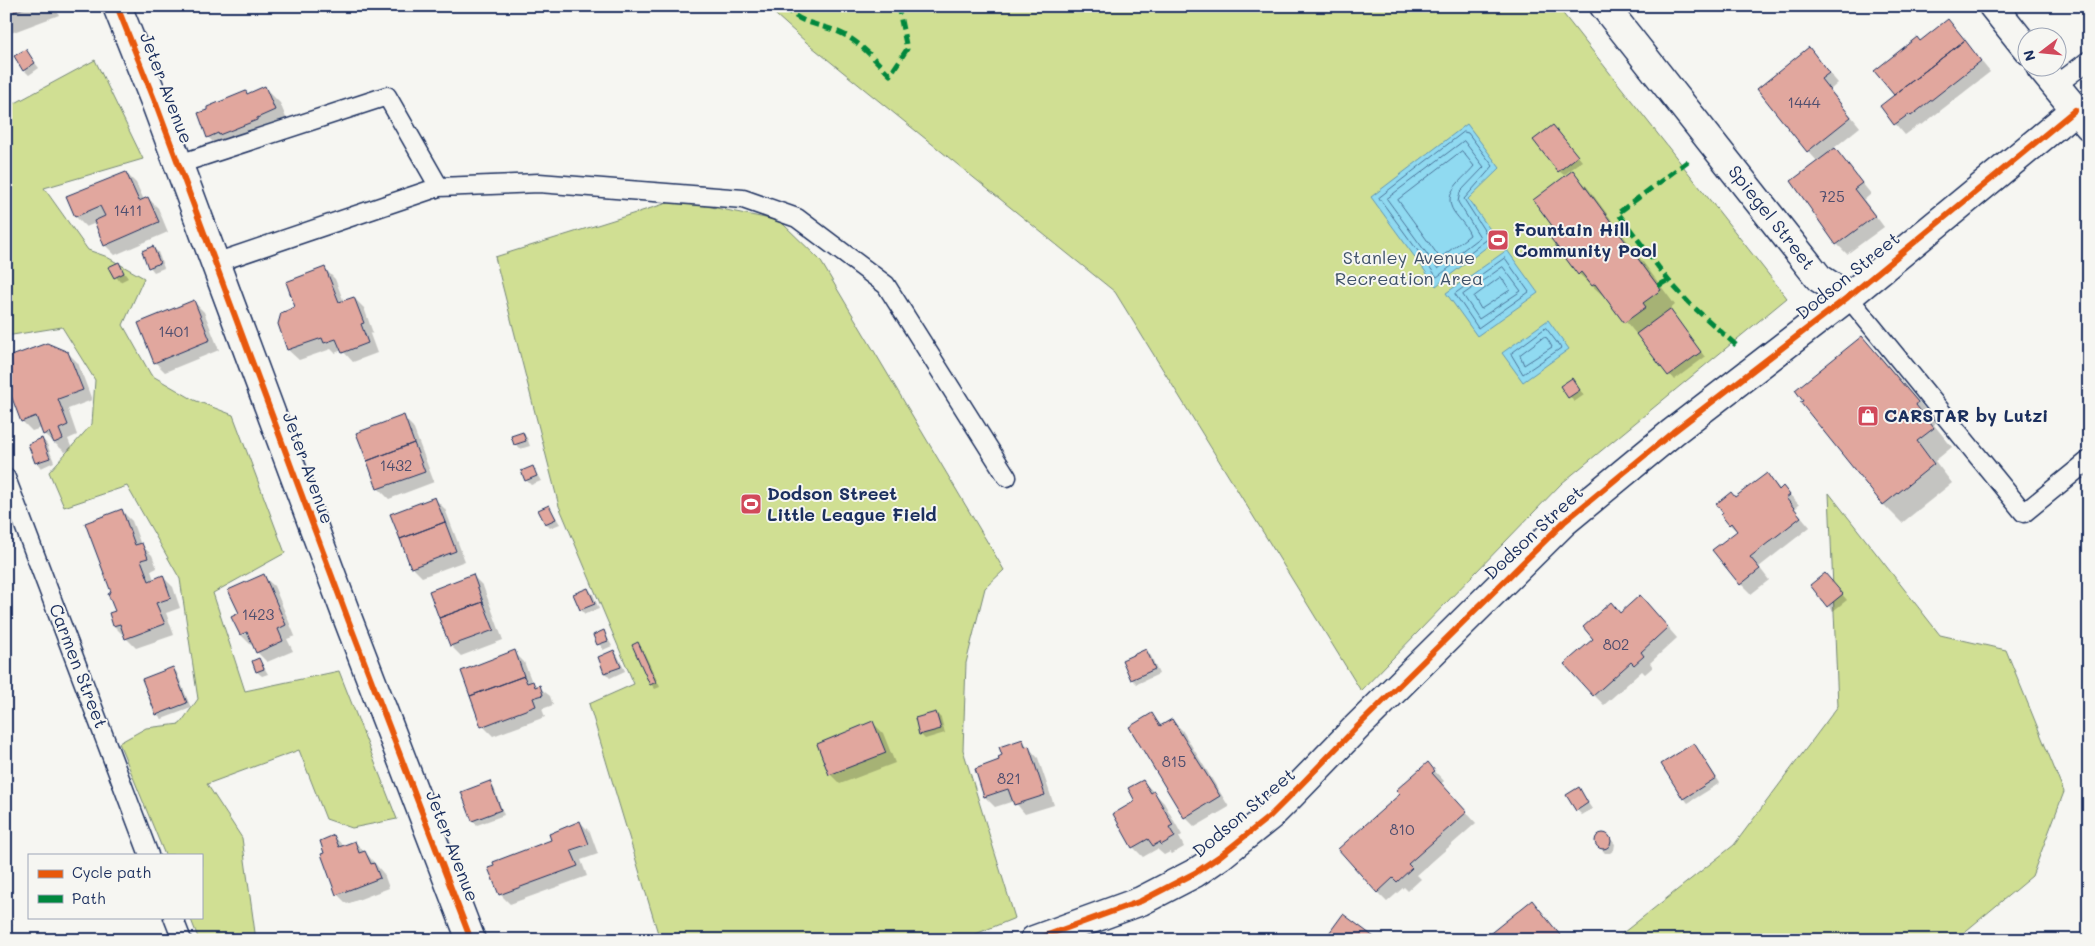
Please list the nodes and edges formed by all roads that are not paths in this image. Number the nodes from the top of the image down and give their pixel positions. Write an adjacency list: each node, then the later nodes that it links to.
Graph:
1 (117, 6): 9 (street, Jeter Avenue)
2 (1604, 6): 12 (street, Spiegel Street)
3 (1996, 7): 4 (street)
4 (2018, 37)
5 (2087, 65): 6 (lane)
6 (2068, 70)
7 (2050, 78): 8 (street)
8 (2082, 118): 12 (street, Dodson Street)
9 (179, 164): 10 (lane); 11 (street, Jeter Avenue)
10 (439, 187): 11 (lane); 14 (lane)
11 (215, 262): 19 (street, Jeter Avenue)
12 (1848, 297): 13 (lane, Spiegel Street); 20 (street, Dodson Street)
13 (2089, 460)
14 (1007, 477)
15 (6, 478): 16 (lane, Carmen Street)
16 (149, 854)
17 (173, 918): 18 (lane)
18 (182, 940)
19 (471, 940)
20 (1034, 940)

